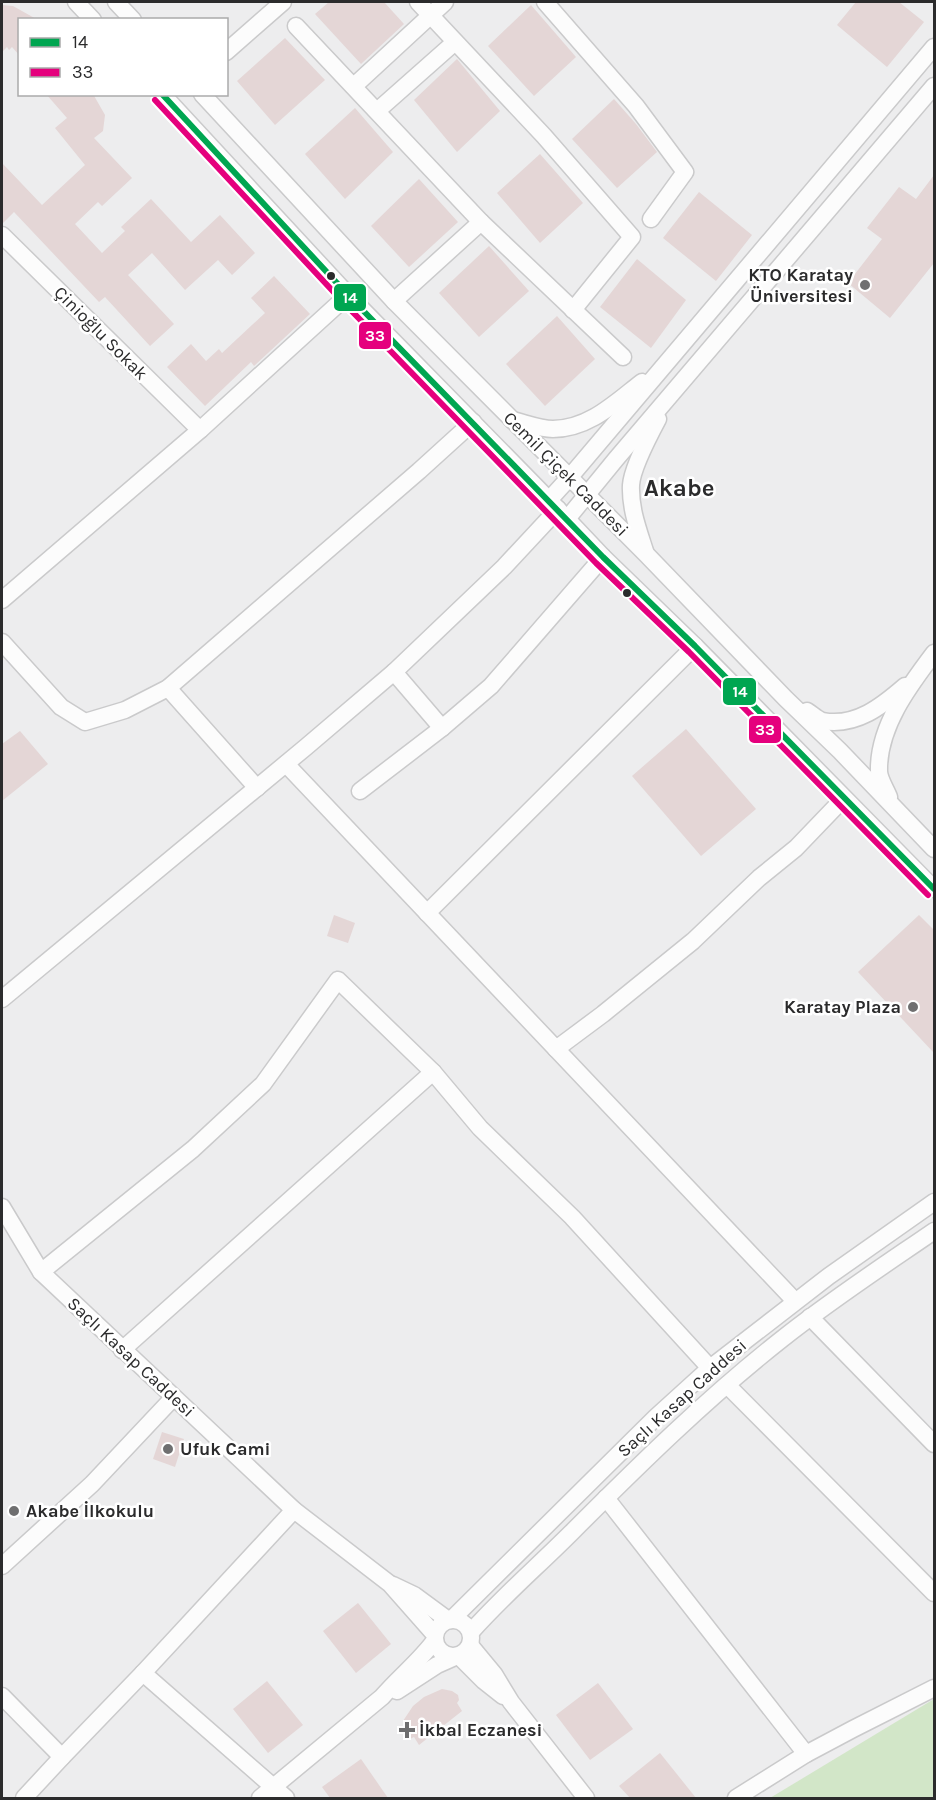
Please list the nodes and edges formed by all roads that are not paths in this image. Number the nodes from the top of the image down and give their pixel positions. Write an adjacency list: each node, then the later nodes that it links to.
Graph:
1 (76, 2): 8 (street)
2 (116, 2): 9 (street)
3 (283, 2): 13 (street)
4 (418, 2): 7 (street)
5 (445, 2): 7 (street)
6 (545, 2): 19 (street)
7 (430, 15): 11 (street); 14 (street)
8 (91, 18)
9 (131, 18)
10 (296, 26): 14 (street)
11 (455, 42): 18 (street); 24 (street)
12 (934, 47): 26 (street)
13 (228, 50)
14 (354, 86): 18 (street)
15 (934, 86): 27 (street)
16 (164, 96): 22 (street, Cemil Çiçek Caddesi)
17 (204, 96): 23 (street, Cemil Çiçek Caddesi)
18 (377, 111): 20 (street)
19 (651, 219)
20 (481, 222): 23 (street); 24 (street)
21 (2, 235): 30 (street, Çinioğlu Sokak)
22 (348, 295): 29 (street, Cemil Çiçek Caddesi); 30 (street)
23 (394, 301): 28 (street, Cemil Çiçek Caddesi)
24 (573, 310): 25 (street)
25 (624, 357)
26 (667, 364): 28 (street); 31 (street)
27 (673, 392): 32 (street); 34 (street)
28 (511, 419): 31 (street, Cemil Çiçek Caddesi)
29 (473, 422): 33 (street, Cemil Çiçek Caddesi); 42 (street)
30 (200, 430): 36 (street)
31 (569, 478): 32 (street, Cemil Çiçek Caddesi); 33 (street)
32 (586, 494): 33 (street); 34 (street, Cemil Çiçek Caddesi)
33 (558, 509): 35 (street, Cemil Çiçek Caddesi); 40 (street)
34 (646, 554): 43 (street, Cemil Çiçek Caddesi)
35 (603, 557): 38 (street, Cemil Çiçek Caddesi); 44 (street)
36 (2, 600)
37 (2, 642): 42 (street)
38 (695, 646): 48 (street, Cemil Çiçek Caddesi); 52 (street)
39 (934, 653): 41 (street)
40 (394, 672): 44 (street); 45 (street)
41 (917, 675): 43 (street); 49 (street)
42 (168, 688): 46 (street)
43 (786, 699): 49 (street, Cemil Çiçek Caddesi)
44 (442, 728): 47 (street)
45 (286, 764): 46 (street); 52 (street)
46 (257, 788): 53 (street)
47 (360, 791)
48 (844, 798): 51 (street, Cemil Çiçek Caddesi); 54 (street)
49 (892, 807): 50 (street, Cemil Çiçek Caddesi)
50 (934, 849)
51 (934, 889)
52 (427, 913): 54 (street)
53 (2, 999)
54 (556, 1049): 60 (street)
55 (433, 1072): 59 (street); 62 (street); 63 (street)
56 (934, 1202): 60 (street, Saçlı Kasap Caddesi)
57 (2, 1207): 59 (street, Saçlı Kasap Caddesi)
58 (934, 1231): 61 (street, Saçlı Kasap Caddesi)
59 (41, 1272): 62 (street, Saçlı Kasap Caddesi)
60 (795, 1301): 63 (street, Saçlı Kasap Caddesi)
61 (810, 1317): 64 (street, Saçlı Kasap Caddesi); 66 (street)
62 (122, 1350): 65 (street, Saçlı Kasap Caddesi)
63 (710, 1368): 72 (street, Saçlı Kasap Caddesi)
64 (727, 1385): 67 (street, Saçlı Kasap Caddesi); 71 (street)
65 (173, 1398): 68 (street, Saçlı Kasap Caddesi); 69 (street)
66 (934, 1444)
67 (606, 1498): 74 (street, Saçlı Kasap Caddesi); 79 (street)
68 (294, 1510): 70 (street, Saçlı Kasap Caddesi); 75 (street)
69 (2, 1566)
70 (390, 1584): 72 (street, Saçlı Kasap Caddesi); 73 (street, Saçlı Kasap Caddesi)
71 (934, 1593)
72 (450, 1620): 73 (street); 74 (street)
73 (435, 1638): 74 (street); 78 (street)
74 (464, 1647): 78 (street, Saçlı Kasap Caddesi); 84 (street)
75 (143, 1673): 80 (street); 81 (street)
76 (934, 1688): 79 (street)
77 (2, 1696): 80 (street)
78 (382, 1697): 81 (street)
79 (806, 1754): 85 (street)
80 (62, 1757): 82 (street)
81 (280, 1793): 83 (street)
82 (24, 1798)
83 (260, 1798)
84 (586, 1798)
85 (736, 1798)

